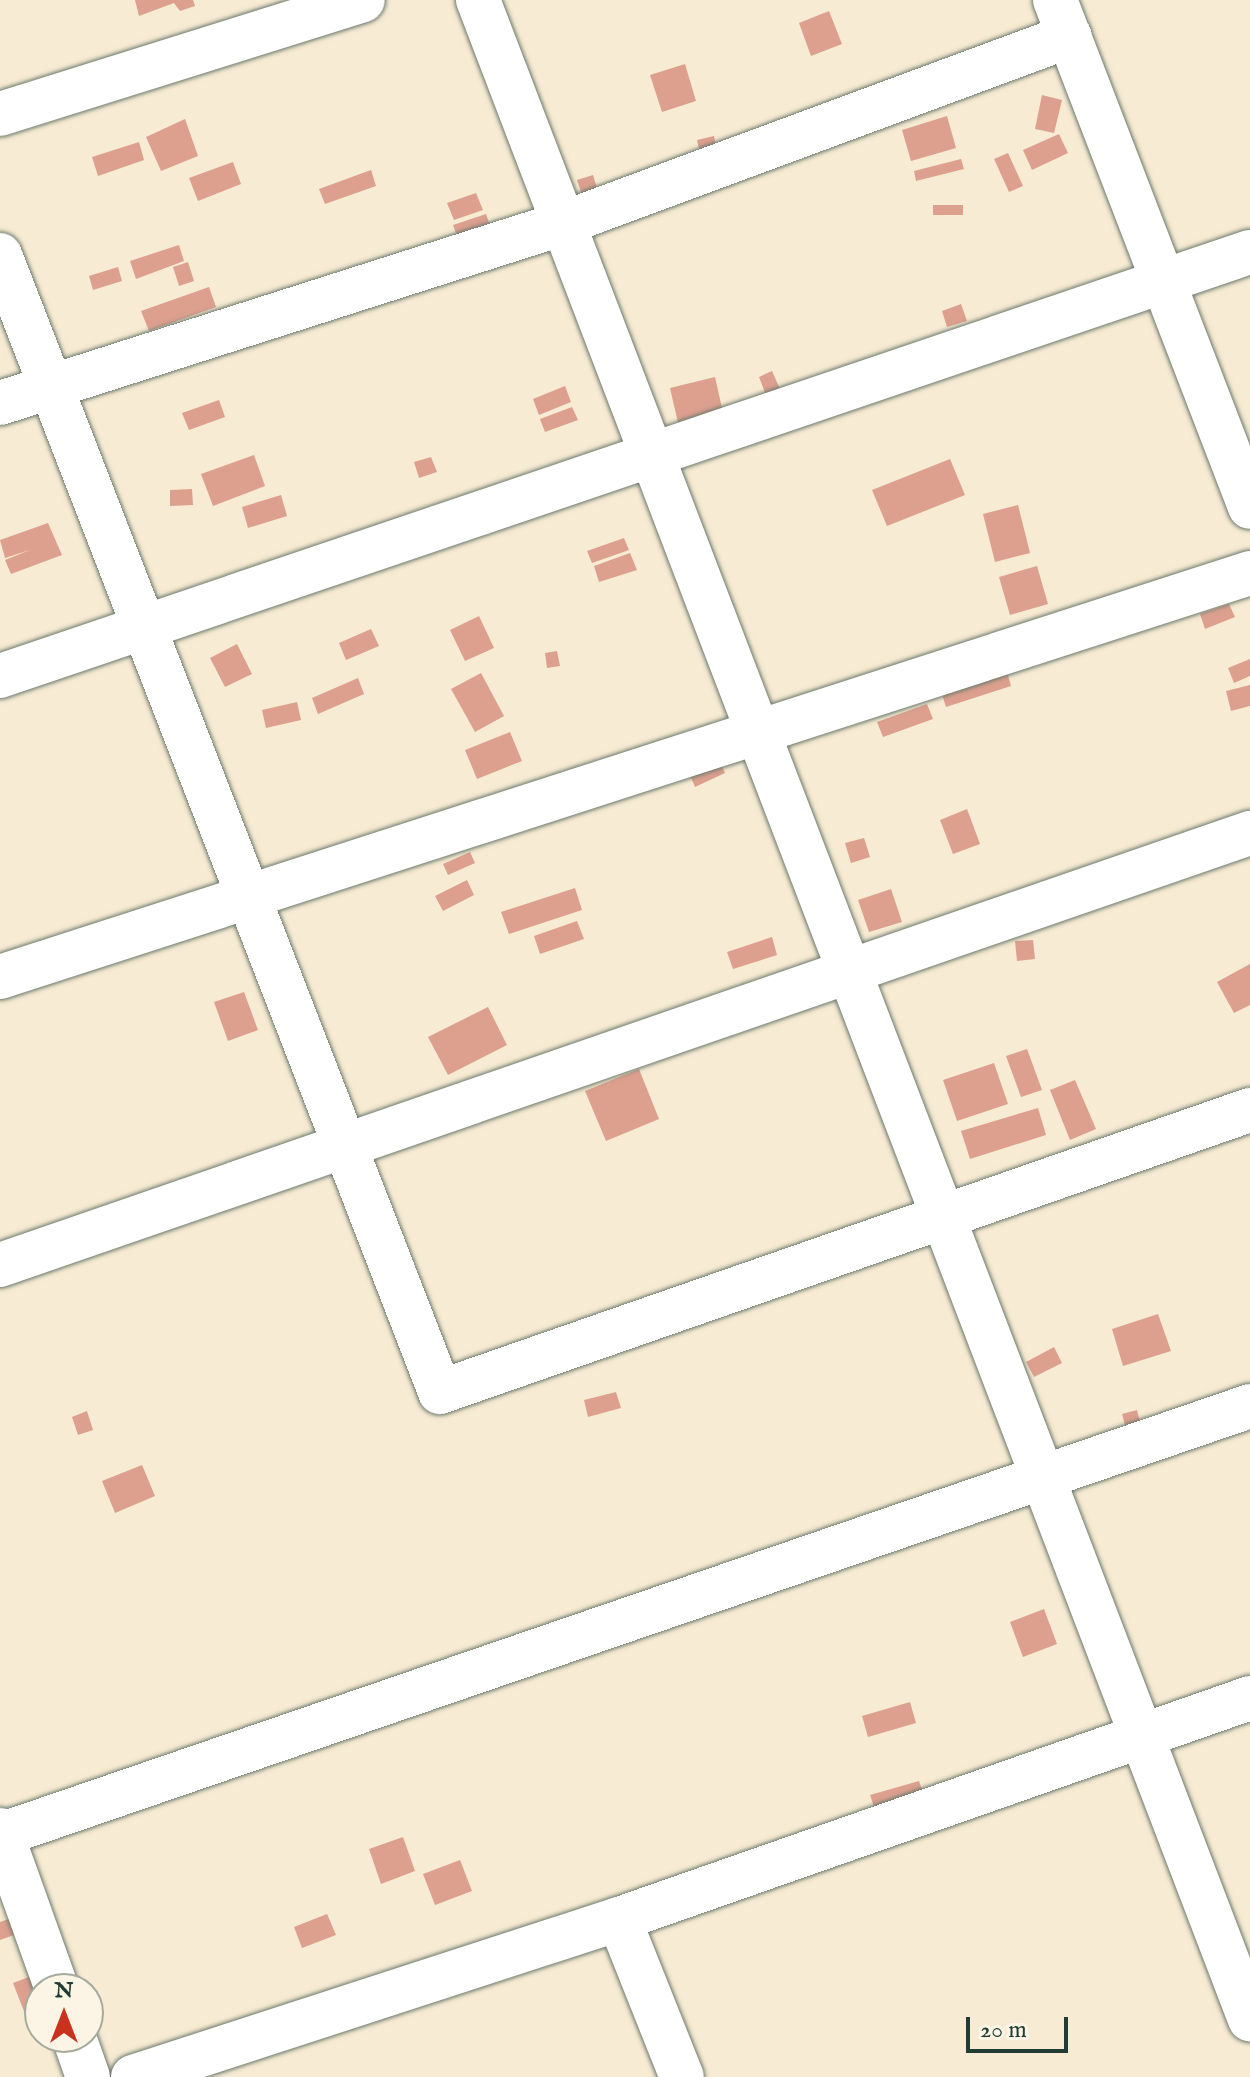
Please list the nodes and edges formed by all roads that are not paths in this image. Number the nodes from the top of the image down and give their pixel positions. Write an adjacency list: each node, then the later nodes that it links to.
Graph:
1 (363, 0): 4 (street)
2 (478, 0): 5 (street)
3 (1062, 18): 5 (street); 8 (street)
4 (0, 114)
5 (564, 223): 9 (street); 11 (street)
6 (1250, 252): 8 (street)
7 (0, 255): 9 (street)
8 (1163, 282): 11 (street); 12 (street)
9 (51, 387): 10 (street); 14 (street)
10 (0, 403)
11 (653, 457): 14 (street); 16 (street)
12 (1250, 507)
13 (1250, 573): 16 (street)
14 (145, 631): 15 (street); 18 (street)
15 (0, 676)
16 (759, 732): 18 (street); 19 (street)
17 (1250, 833): 19 (street)
18 (249, 900): 20 (street); 22 (street)
19 (850, 973): 22 (street); 23 (street)
20 (0, 977)
21 (1250, 1110): 23 (street)
22 (346, 1150): 23 (street); 24 (street)
23 (945, 1219): 26 (street)
24 (0, 1265)
25 (1250, 1406): 26 (street)
26 (1044, 1479): 28 (street); 29 (street)
27 (1250, 1698): 28 (street)
28 (1143, 1740): 30 (street); 32 (street)
29 (0, 1833): 31 (street)
30 (619, 1919): 35 (street); 36 (street)
31 (51, 1973)
32 (1250, 2020)
33 (80, 2053): 34 (street)
34 (88, 2077)
35 (133, 2077)
36 (682, 2077)

